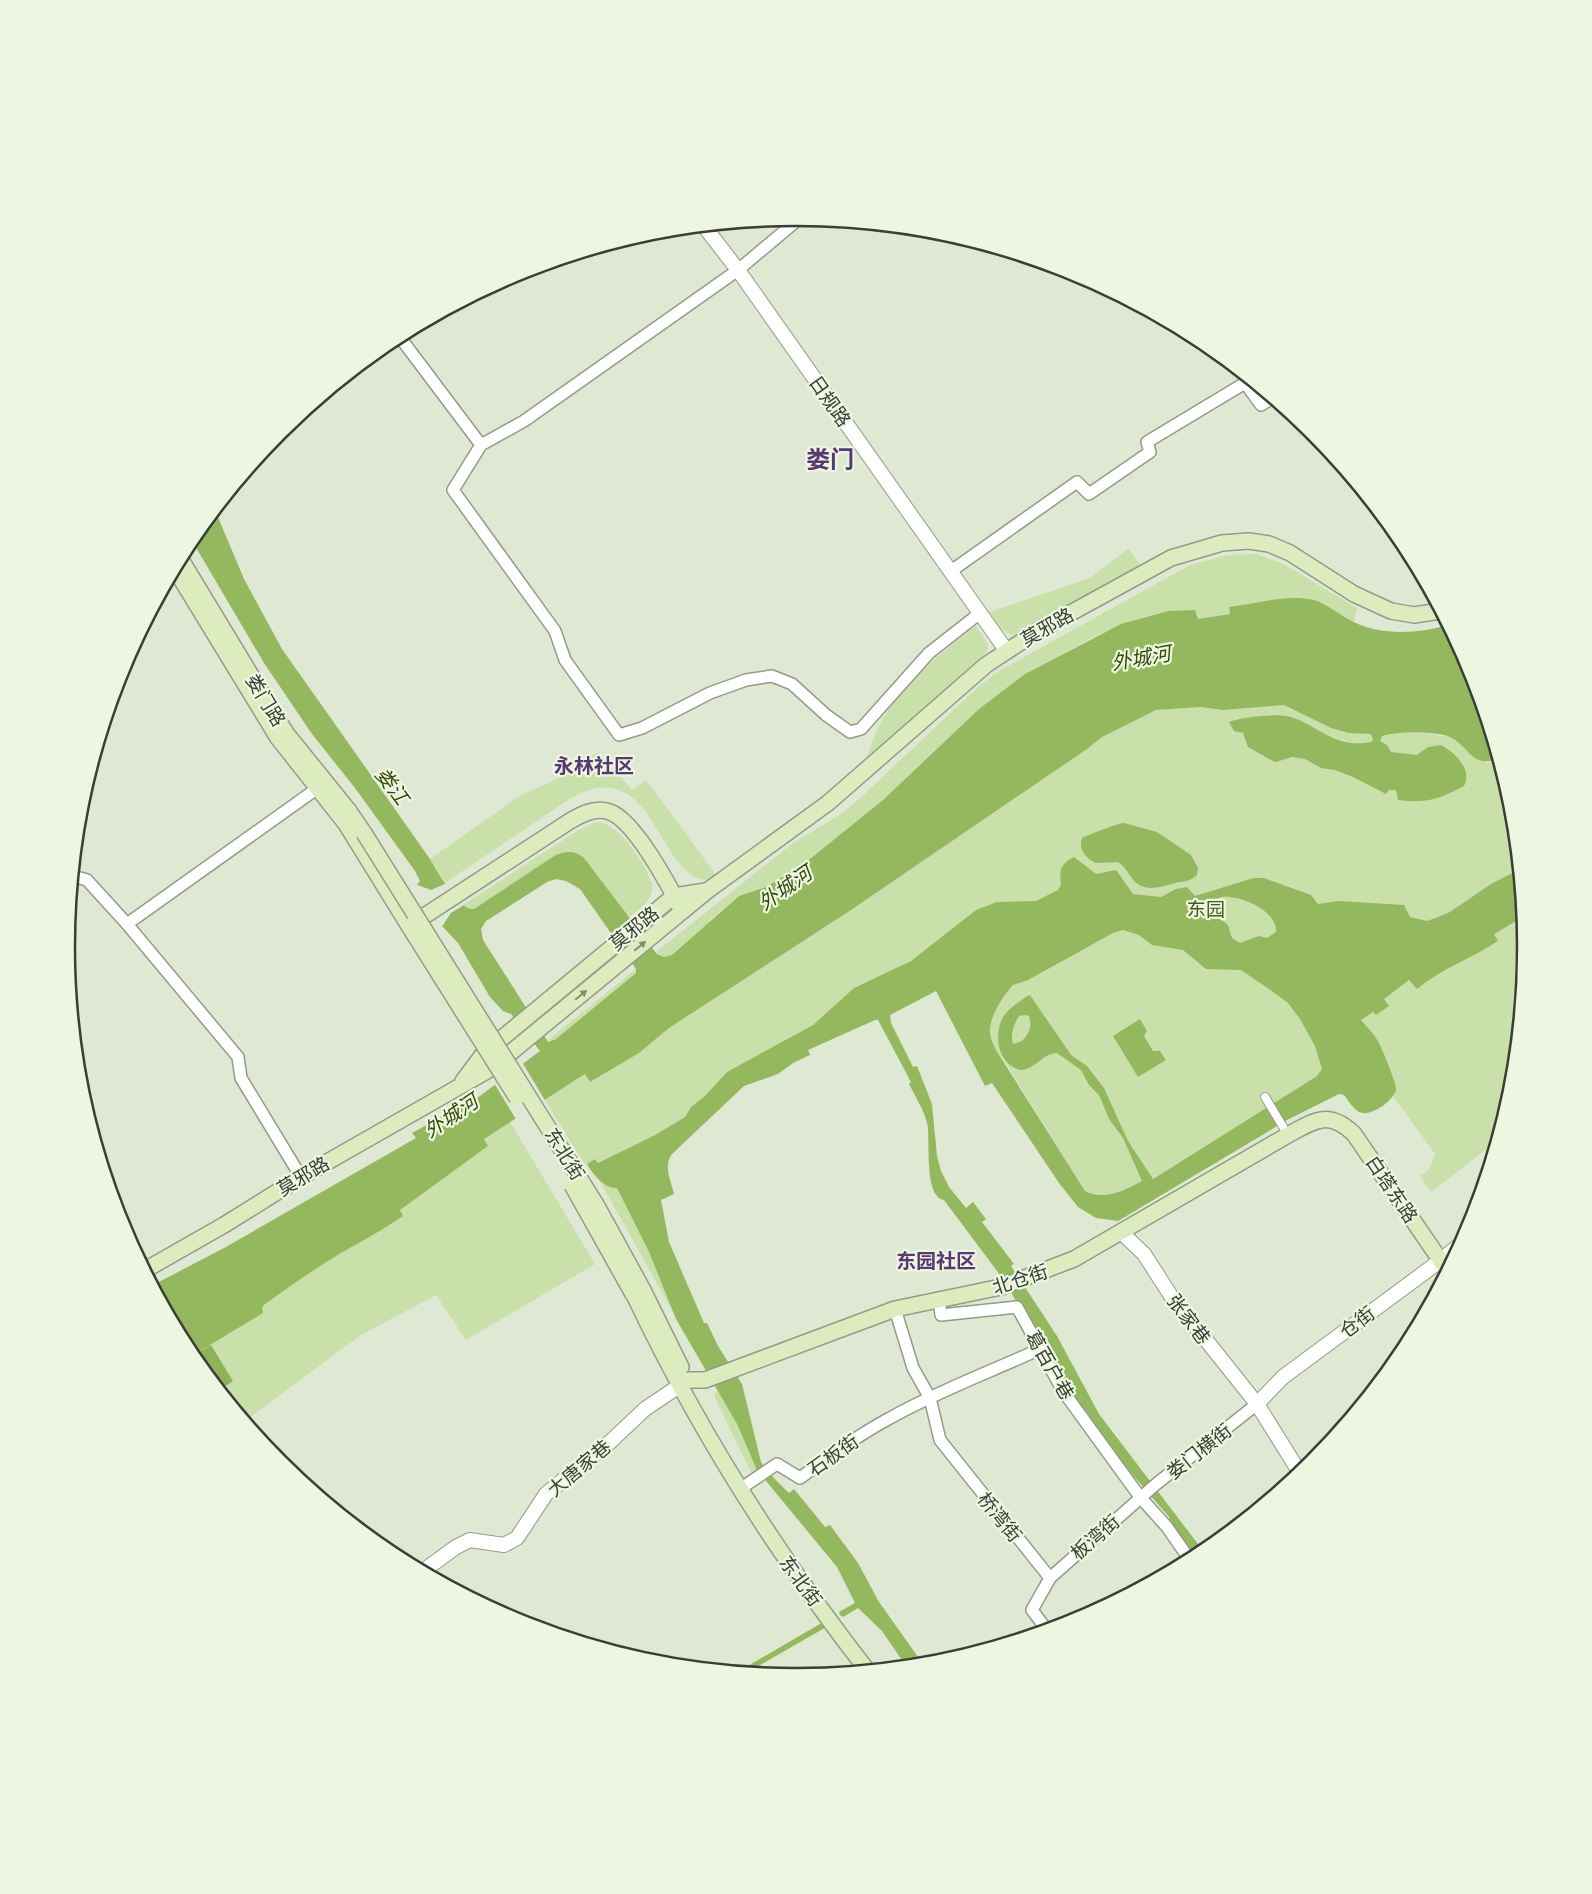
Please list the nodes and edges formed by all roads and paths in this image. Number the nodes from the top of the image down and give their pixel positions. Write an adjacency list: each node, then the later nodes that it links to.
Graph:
1 (790, 226): 3 (street)
2 (708, 231): 3 (street, 日规路)
3 (738, 270): 8 (street); 10 (street, 日规路)
4 (404, 343): 8 (street)
5 (1245, 383): 10 (street)
6 (1246, 384): 7 (street)
7 (1267, 402)
8 (481, 445): 13 (street)
9 (185, 566): 15 (main road, 娄门路)
10 (951, 571): 13 (street, 日规路)
11 (179, 575): 15 (main road, 娄门路)
12 (1434, 612): 14 (main road, 莫邪路)
13 (980, 613): 14 (street, 日规路)
14 (1006, 650): 18 (main road, 莫邪路)
15 (321, 785): 16 (main road, 娄门路); 22 (street)
16 (359, 836): 21 (main road, 东北街, bridge)
17 (79, 878): 22 (street)
18 (707, 891): 19 (main road, 莫邪路); 20 (main road, 莫邪路)
19 (674, 896): 20 (main road); 21 (main road); 23 (main road, 莫邪路)
20 (682, 912): 23 (main road, 莫邪路, one-way to 20)
21 (414, 923): 34 (main road, 东北街, bridge)
22 (127, 924): 27 (street)
23 (461, 1085): 27 (main road, 莫邪路)
24 (1266, 1099): 26 (street)
25 (1328, 1119): 26 (main road, 北仓街); 29 (main road, 白塔东路)
26 (1285, 1130): 28 (main road, 北仓街)
27 (300, 1177): 30 (main road, 莫邪路)
28 (1122, 1233): 31 (main road, 北仓街); 36 (street, 张家巷)
29 (1444, 1265): 36 (street, 仓街)
30 (150, 1267)
31 (939, 1299): 32 (main road, 北仓街); 33 (street, 葛百户巷)
32 (895, 1309): 34 (main road, 北仓街); 35 (street, 桥湾街)
33 (1040, 1349): 35 (street); 39 (street, 葛百户巷)
34 (683, 1383): 38 (main road, 东北街); 41 (street, 大唐家巷)
35 (930, 1398): 38 (street, 石板街); 42 (street, 桥湾街)
36 (1256, 1404): 37 (street, 张家巷); 39 (street, 娄门横街)
37 (1296, 1466)
38 (740, 1489): 44 (main road, 东北街)
39 (1143, 1495): 40 (street, 葛百户巷); 42 (street, 板湾街)
40 (1185, 1553)
41 (429, 1567)
42 (1050, 1578): 43 (street)
43 (1043, 1624)
44 (863, 1664)

